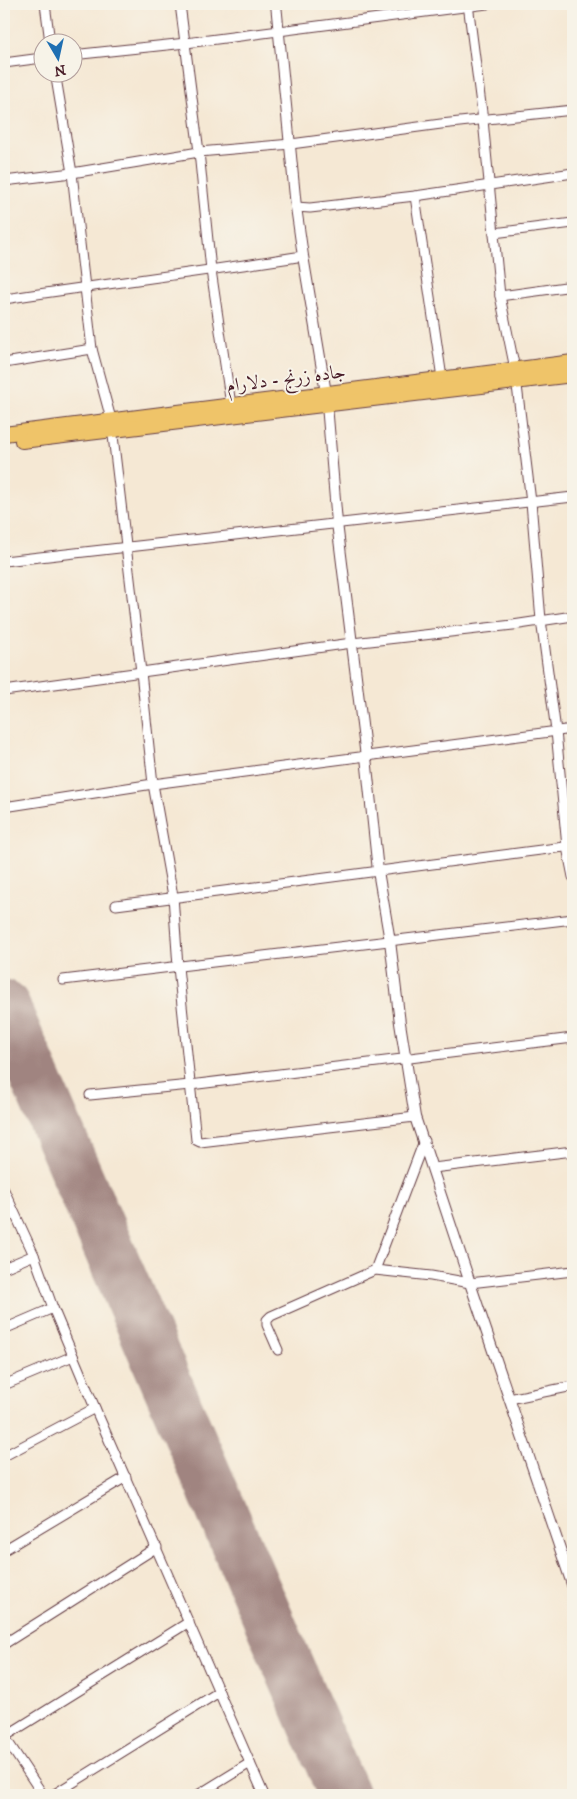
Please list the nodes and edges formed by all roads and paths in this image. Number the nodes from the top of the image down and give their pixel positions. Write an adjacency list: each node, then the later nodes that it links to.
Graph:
1 (45, 4): 7 (street)
2 (180, 4): 8 (street)
3 (276, 4): 6 (street)
4 (487, 4): 5 (street)
5 (469, 5): 6 (street); 14 (street)
6 (279, 30): 8 (street); 15 (street)
7 (49, 32)
8 (186, 43): 9 (street); 16 (street)
9 (82, 53)
10 (32, 59): 11 (street)
11 (4, 63)
12 (57, 82): 17 (street)
13 (573, 110): 14 (street)
14 (483, 120): 15 (street); 20 (street)
15 (291, 144): 16 (street); 22 (street)
16 (199, 152): 17 (street); 26 (street)
17 (72, 173): 19 (street); 27 (street)
18 (573, 173): 20 (street)
19 (4, 181)
20 (490, 184): 21 (street); 24 (street)
21 (415, 196): 22 (street); 36 (street)
22 (296, 207): 25 (street)
23 (573, 223): 24 (street)
24 (494, 233): 29 (street)
25 (303, 256): 26 (street); 37 (street)
26 (211, 270): 27 (street); 38 (street)
27 (86, 286): 30 (street); 31 (street)
28 (573, 286): 29 (street)
29 (500, 296): 35 (street)
30 (4, 299)
31 (92, 349): 33 (street); 39 (street)
32 (573, 362): 35 (highway, جاده زرنج - دلارام)
33 (4, 363)
34 (573, 375): 35 (highway, جاده زرنج - دلارام)
35 (516, 376): 36 (highway, جاده زرنج - دلارام); 37 (highway, جاده زرنج - دلارام); 43 (street)
36 (442, 378): 37 (highway, جاده زرنج - دلارام)
37 (327, 399): 38 (highway, جاده زرنج - دلارام); 39 (highway, جاده زرنج - دلارام); 44 (street)
38 (231, 405): 39 (highway, جاده زرنج - دلارام)
39 (111, 425): 40 (highway, جاده زرنج - دلارام); 41 (highway, جاده زرنج - دلارام); 45 (street)
40 (4, 434)
41 (4, 443)
42 (573, 497): 43 (street)
43 (530, 502): 44 (street); 48 (street)
44 (337, 523): 45 (street); 49 (street)
45 (127, 548): 46 (street); 50 (street)
46 (4, 561)
47 (573, 616): 48 (street)
48 (541, 620): 49 (street); 53 (street)
49 (352, 643): 50 (street); 54 (street)
50 (141, 672): 51 (street); 55 (street)
51 (4, 691)
52 (573, 729): 53 (street)
53 (556, 731): 54 (street); 57 (street)
54 (366, 757): 55 (street); 58 (street)
55 (153, 784): 56 (street); 60 (street)
56 (4, 807)
57 (570, 846): 58 (street); 59 (street)
58 (378, 871): 60 (street); 63 (street)
59 (573, 877)
60 (173, 896): 61 (street); 64 (street)
61 (116, 905)
62 (573, 919): 63 (street)
63 (390, 941): 64 (street); 67 (street)
64 (178, 966): 65 (street); 68 (street)
65 (63, 980)
66 (573, 1038): 67 (street)
67 (406, 1059): 68 (street); 70 (street)
68 (190, 1085): 69 (street); 70 (street)
69 (90, 1095)
70 (415, 1117): 71 (street)
71 (424, 1142): 73 (street); 77 (street)
72 (573, 1151): 73 (street)
73 (433, 1168): 79 (street)
74 (4, 1190): 75 (street)
75 (34, 1255): 76 (street); 80 (street)
76 (4, 1268)
77 (375, 1270): 79 (street); 82 (street)
78 (573, 1271): 79 (street)
79 (470, 1283): 86 (street)
80 (53, 1308): 81 (street); 83 (street)
81 (4, 1329)
82 (278, 1350)
83 (73, 1356): 84 (street); 87 (street)
84 (4, 1385)
85 (573, 1386): 86 (street)
86 (509, 1399): 92 (street)
87 (94, 1408): 88 (street); 89 (street)
88 (4, 1456)
89 (126, 1476): 90 (street); 91 (street)
90 (156, 1547): 93 (street); 94 (street)
91 (4, 1550)
92 (573, 1587)
93 (189, 1622): 95 (street); 96 (street)
94 (4, 1644)
95 (219, 1692): 97 (street); 99 (street)
96 (4, 1736): 98 (street)
97 (250, 1764): 100 (street); 101 (street)
98 (43, 1795)
99 (53, 1795)
100 (198, 1795)
101 (264, 1795)

